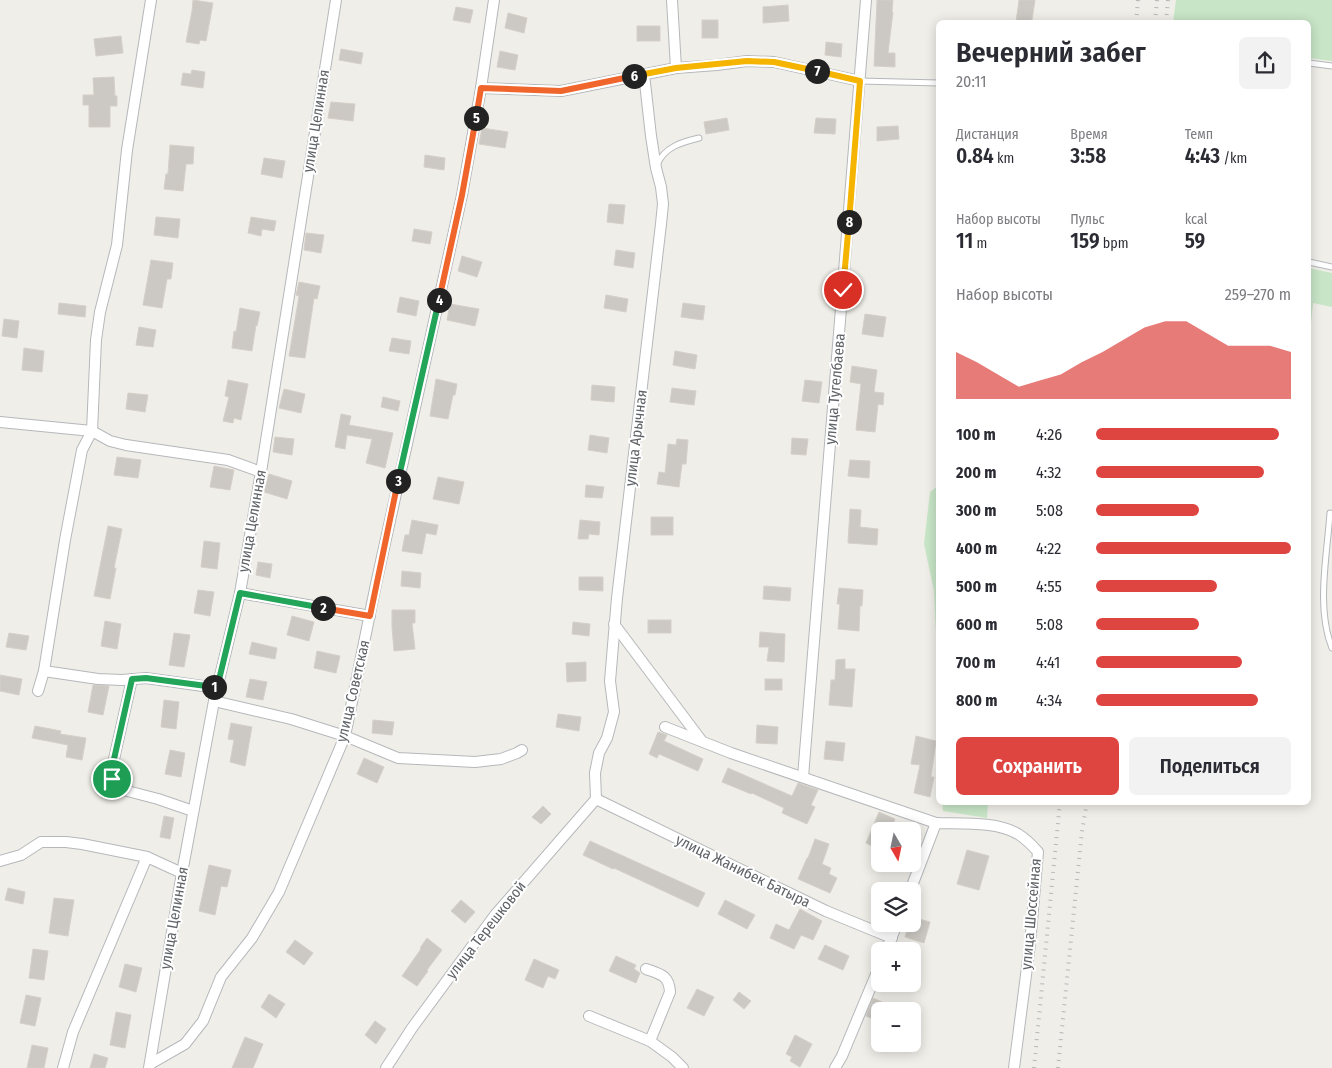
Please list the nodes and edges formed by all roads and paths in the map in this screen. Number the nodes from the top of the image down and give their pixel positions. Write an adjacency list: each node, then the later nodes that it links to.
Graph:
1 (151, 0): 18 (street)
2 (336, 0): 19 (street, улица Целинная)
3 (494, 0): 12 (street, улица Советская)
4 (672, 0): 8 (street)
5 (866, 0): 10 (street, улица Тугелбаева)
6 (1311, 63): 7 (lane)
7 (1332, 66)
8 (676, 68): 9 (street); 10 (street)
9 (644, 74): 12 (street); 14 (street, улица Арычная)
10 (860, 81): 11 (lane); 34 (street, улица Тугелбаева)
11 (936, 83)
12 (481, 88): 22 (street, улица Советская)
13 (699, 138): 14 (lane)
14 (656, 168): 23 (street, улица Арычная)
15 (1311, 262): 16 (lane)
16 (1332, 267)
17 (0, 422): 18 (street)
18 (92, 431): 19 (street); 25 (street)
19 (261, 472): 21 (street, улица Целинная)
20 (1330, 514): 24 (lane)
21 (240, 593): 22 (street); 27 (street, улица Целинная)
22 (370, 616): 31 (street, улица Советская)
23 (614, 624): 32 (street); 35 (street, улица Арычная)
24 (1332, 648)
25 (44, 671): 26 (street); 28 (street)
26 (132, 679): 27 (street); 36 (street)
27 (217, 688): 29 (street, улица Целинная)
28 (38, 691)
29 (214, 701): 31 (street); 36 (street, улица Целинная)
30 (665, 727): 32 (street)
31 (345, 736): 33 (street); 49 (street, улица Советская)
32 (702, 741): 34 (street)
33 (522, 750)
34 (803, 777): 37 (street)
35 (596, 799): 43 (street, улица Жанибек Батыра); 51 (street, улица Терешковой)
36 (193, 811): 40 (street, улица Целинная)
37 (936, 823): 41 (street); 54 (street, улица Шоссейная)
38 (148, 857): 39 (street); 40 (street); 50 (street)
39 (0, 861)
40 (182, 873): 49 (street, улица Целинная)
41 (913, 882)
42 (894, 932): 43 (street)
43 (892, 938): 44 (street)
44 (890, 942)
45 (646, 969): 48 (street)
46 (871, 987): 53 (street)
47 (589, 1016): 48 (street)
48 (650, 1041): 52 (street)
49 (150, 1066)
50 (64, 1068)
51 (386, 1068)
52 (683, 1068)
53 (835, 1068)
54 (1014, 1068)

